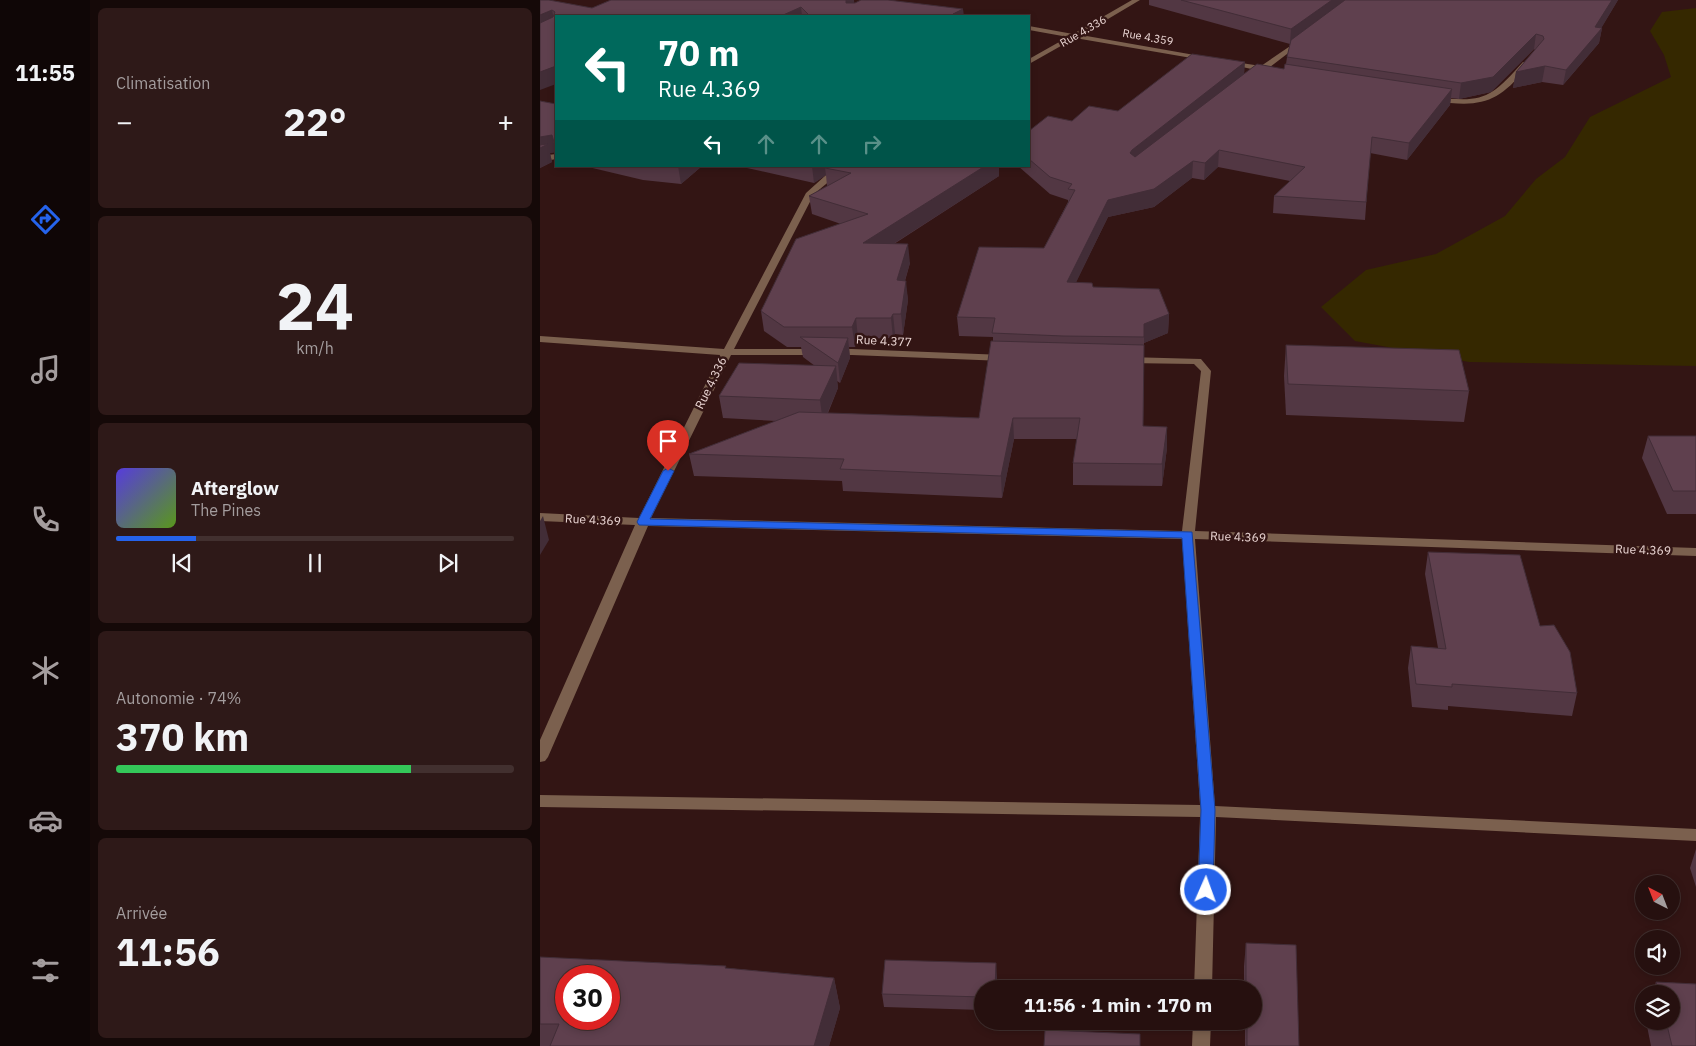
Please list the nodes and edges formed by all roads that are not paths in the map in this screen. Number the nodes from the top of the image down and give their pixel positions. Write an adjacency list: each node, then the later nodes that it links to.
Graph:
1 (1137, 0): 4 (street, Rue 4.336)
2 (1030, 28): 4 (street, Rue 4.359)
3 (1310, 34): 7 (street)
4 (1075, 36): 6 (street, Rue 4.336); 7 (street, Rue 4.359)
5 (1530, 60): 9 (street)
6 (1030, 61)
7 (1263, 71): 8 (street)
8 (1251, 78)
9 (1421, 97)
10 (555, 157): 11 (street)
11 (540, 159)
12 (846, 167): 14 (street, Rue 4.336)
13 (540, 339): 14 (street, Rue 4.377)
14 (727, 352): 15 (street, Rue 4.377); 18 (street, Rue 4.336)
15 (1013, 358)
16 (1118, 360): 19 (street)
17 (540, 517): 18 (street, Rue 4.369)
18 (643, 522): 19 (street, Rue 4.369); 21 (street, Rue 4.336)
19 (1188, 535): 20 (street, Rue 4.369); 23 (street)
20 (1696, 552)
21 (540, 757)
22 (540, 801): 23 (street)
23 (1208, 810): 24 (street); 25 (street)
24 (1696, 835)
25 (1203, 980)
26 (1202, 1030): 27 (street)
27 (1201, 1046)

